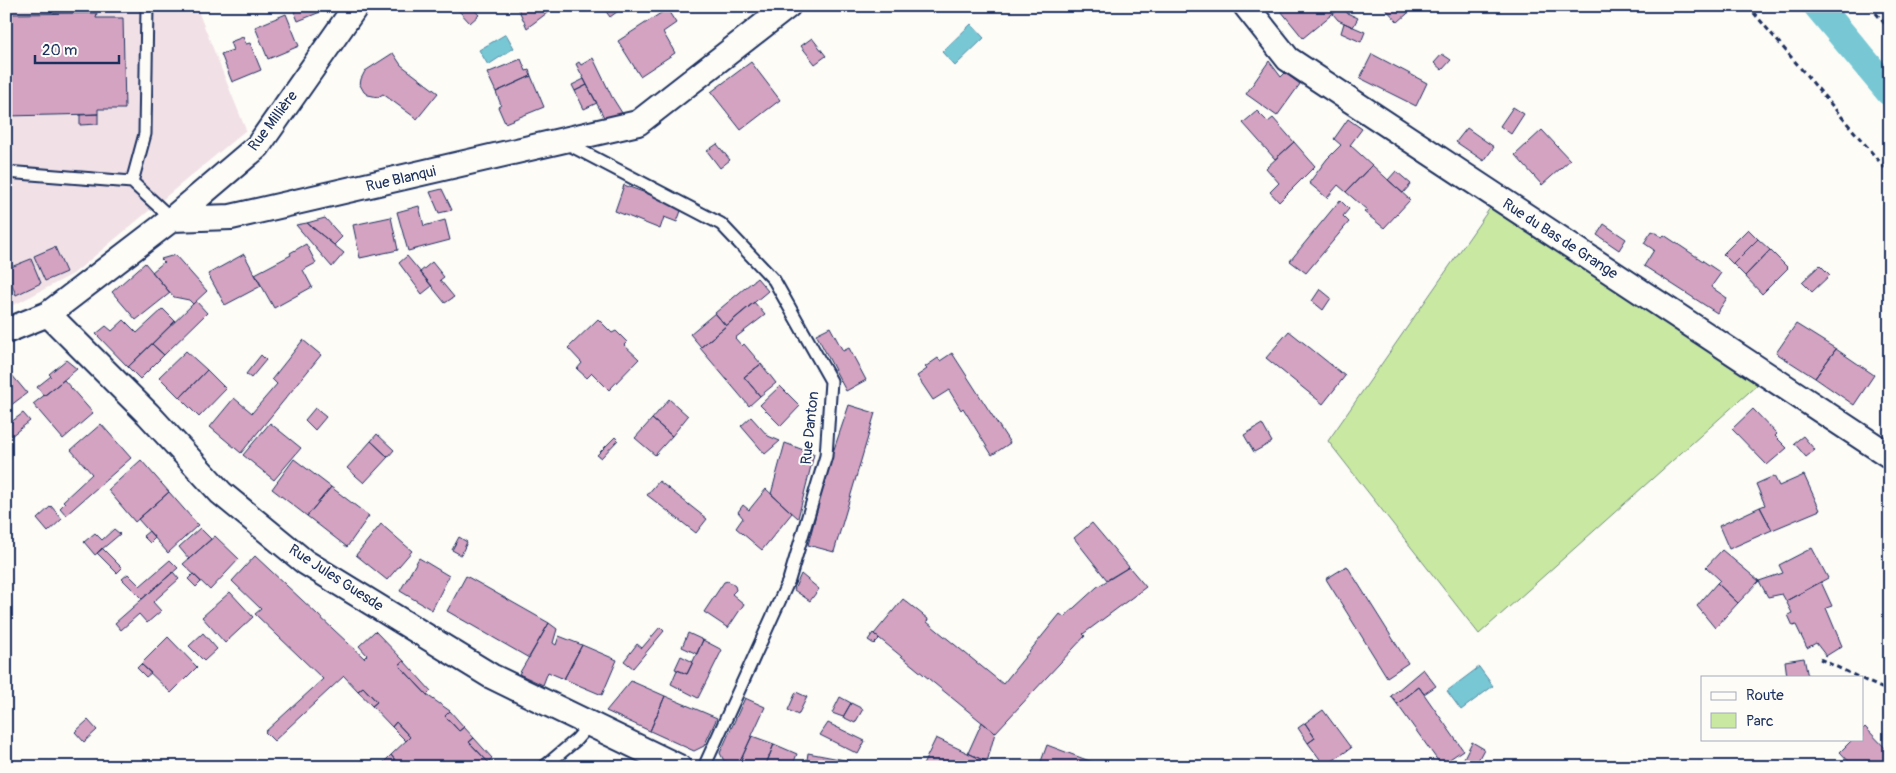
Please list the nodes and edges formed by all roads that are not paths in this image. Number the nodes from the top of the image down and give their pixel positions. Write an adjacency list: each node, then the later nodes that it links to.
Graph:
1 (146, 6): 7 (lane)
2 (356, 6): 8 (street, Rue Millière)
3 (788, 6): 5 (street, Rue Blanqui)
4 (1246, 6): 11 (street, Rue du Bas de Grange)
5 (562, 142): 8 (street, Rue Blanqui); 15 (lane, Rue Danton)
6 (6, 172): 7 (lane)
7 (132, 182): 8 (lane)
8 (172, 220): 9 (street)
9 (48, 314): 10 (street); 12 (street, Rue Jules Guesde)
10 (6, 331)
11 (1890, 456)
12 (590, 724): 13 (lane); 14 (street, Rue Jules Guesde)
13 (544, 767)
14 (679, 767)
15 (704, 767)

